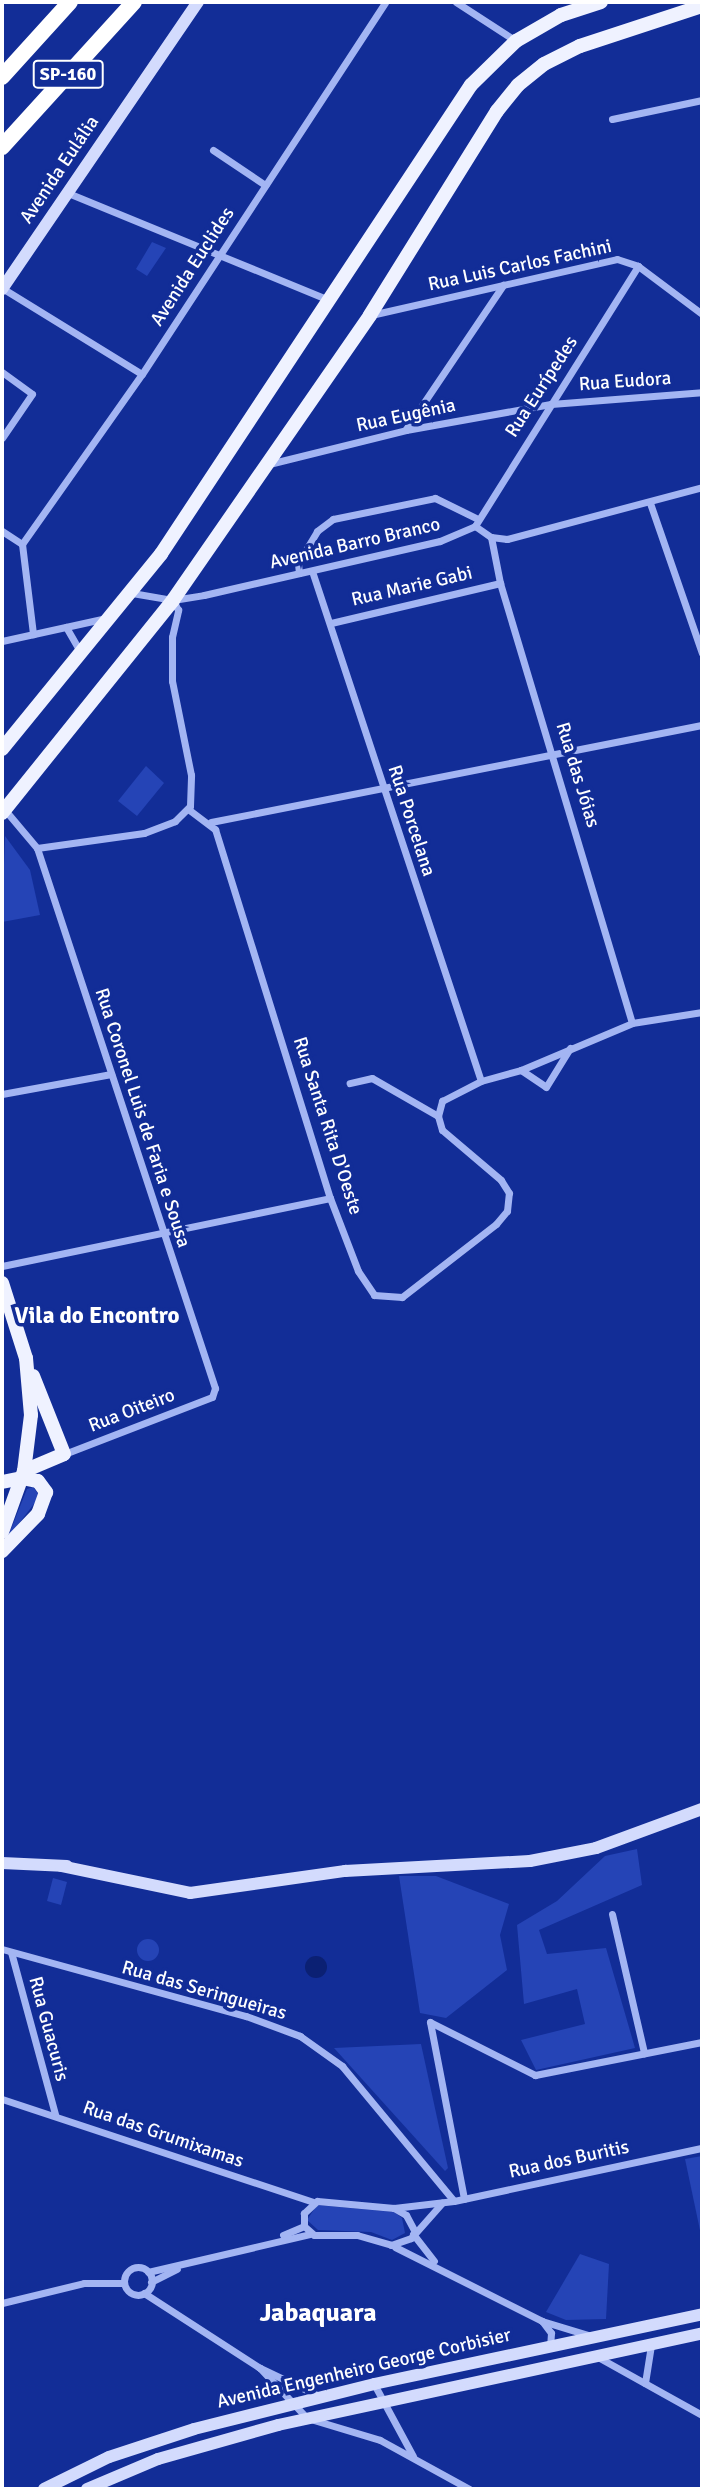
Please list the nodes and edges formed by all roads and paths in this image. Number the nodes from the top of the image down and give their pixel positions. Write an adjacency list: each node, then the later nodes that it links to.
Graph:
1 (70, 2): 10 (highway, SP-160)
2 (134, 2): 13 (highway, SP-160)
3 (198, 2): 16 (main road, Avenida Eulália)
4 (385, 2): 15 (street, Avenida Euclides)
5 (456, 2): 9 (street)
6 (601, 2): 8 (main road)
7 (702, 6): 23 (main road)
8 (573, 7): 9 (main road)
9 (516, 41): 21 (main road)
10 (2, 77)
11 (702, 100): 12 (street)
12 (612, 119)
13 (2, 147)
14 (213, 150): 15 (street)
15 (265, 186): 17 (street, Avenida Euclides)
16 (68, 193): 17 (street); 20 (main road, Avenida Eulália)
17 (220, 256): 21 (street); 25 (street, Avenida Euclides)
18 (638, 266): 19 (street, Rua Luis Carlos Fachini); 22 (street, Rua Luis Carlos Fachini); 27 (street, Rua Eurípedes)
19 (503, 284): 23 (street, Rua Luis Carlos Fachini); 28 (street)
20 (2, 289): 25 (street)
21 (329, 300): 40 (main road)
22 (702, 314)
23 (370, 315): 30 (main road)
24 (2, 372): 29 (street)
25 (142, 374): 36 (street, Avenida Euclides)
26 (702, 392): 27 (street, Rua Eudora)
27 (551, 404): 28 (street, Rua Eugênia); 33 (street, Rua Eurípedes)
28 (406, 430): 30 (street, Rua Eugênia)
29 (2, 438)
30 (268, 464): 41 (main road)
31 (702, 487): 32 (street)
32 (650, 503): 35 (street); 48 (street)
33 (476, 522): 35 (street); 37 (street, Avenida Barro Branco); 38 (street)
34 (2, 531): 36 (street)
35 (491, 537): 39 (street, Rua das Jóias)
36 (22, 544): 45 (street)
37 (312, 571): 38 (street, Avenida Barro Branco); 43 (street, Rua Porcelana)
38 (299, 573): 41 (street, Avenida Barro Branco)
39 (500, 583): 43 (street, Rua Marie Gabi); 51 (street, Rua das Jóias)
40 (131, 592): 41 (street); 42 (main road)
41 (173, 600): 53 (street); 54 (main road)
42 (110, 617): 44 (street); 47 (main road)
43 (331, 623): 52 (street, Rua Porcelana)
44 (66, 626): 45 (street); 47 (street)
45 (33, 634): 46 (street)
46 (2, 641)
47 (81, 653): 50 (main road)
48 (702, 653)
49 (702, 725): 51 (street)
50 (2, 749)
51 (555, 756): 52 (street); 58 (street, Rua das Jóias)
52 (385, 790): 55 (street); 62 (street, Rua Porcelana)
53 (188, 809): 55 (street); 56 (street)
54 (3, 810): 56 (street)
55 (211, 822): 66 (street, Rua Santa Rita D'Oeste)
56 (37, 848): 61 (street, Rua Coronel Luis de Faria e Sousa)
57 (702, 1012): 58 (street)
58 (632, 1023): 59 (street)
59 (570, 1048): 60 (street); 60 (street)
60 (521, 1070): 62 (street)
61 (111, 1074): 64 (street); 67 (street, Rua Coronel Luis de Faria e Sousa)
62 (481, 1081): 65 (street)
63 (350, 1083): 65 (street)
64 (2, 1094)
65 (438, 1116): 66 (street, Rua Santa Rita D'Oeste)
66 (330, 1198): 67 (street)
67 (162, 1230): 68 (street); 71 (street, Rua Coronel Luis de Faria e Sousa)
68 (2, 1266)
69 (2, 1283): 70 (main road)
70 (26, 1358): 72 (main road); 73 (main road)
71 (212, 1397): 72 (street, Rua Oiteiro)
72 (64, 1454): 73 (main road)
73 (23, 1475): 74 (main road); 75 (main road); 76 (main road)
74 (2, 1482)
75 (2, 1532)
76 (2, 1551)
77 (702, 1809): 78 (main road)
78 (2, 1863)
79 (612, 1914): 83 (street)
80 (2, 1949): 81 (street, Rua das Seringueiras)
81 (11, 1952): 85 (street, Rua Guacuris); 88 (street, Rua das Seringueiras)
82 (702, 2042): 83 (street)
83 (644, 2053): 87 (street)
84 (2, 2099): 85 (street, Rua das Grumixamas)
85 (55, 2115): 89 (street, Rua das Grumixamas)
86 (702, 2148): 87 (street, Rua dos Buritis)
87 (464, 2199): 88 (street, Rua dos Buritis)
88 (454, 2201): 90 (street, Rua dos Buritis)
89 (313, 2202): 91 (street, Rua das Grumixamas); 92 (street)
90 (443, 2203): 91 (street, Rua dos Buritis); 93 (street)
91 (394, 2208): 93 (street)
92 (304, 2226): 94 (street); 95 (street)
93 (414, 2232): 96 (street); 98 (street)
94 (310, 2234): 95 (street); 96 (street)
95 (273, 2240): 97 (street)
96 (391, 2245): 98 (street)
97 (184, 2265): 99 (street); 100 (street)
98 (439, 2267): 105 (street)
99 (148, 2272): 100 (street); 101 (street)
100 (152, 2281): 102 (street)
101 (124, 2283): 102 (street); 103 (street)
102 (144, 2293): 111 (street)
103 (2, 2303)
104 (702, 2314): 107 (main road, Avenida Engenheiro George Corbisier)
105 (542, 2321): 107 (street); 109 (street)
106 (702, 2333): 108 (main road, Avenida Engenheiro George Corbisier)
107 (595, 2337): 109 (main road, Avenida Engenheiro George Corbisier)
108 (651, 2344): 110 (main road, Avenida Engenheiro George Corbisier); 112 (street)
109 (550, 2346): 113 (main road, Avenida Engenheiro George Corbisier)
110 (596, 2356): 112 (street); 115 (main road, Avenida Engenheiro George Corbisier)
111 (260, 2368): 114 (street); 116 (street)
112 (645, 2383): 117 (street)
113 (374, 2384): 114 (main road, Avenida Engenheiro George Corbisier); 115 (street)
114 (322, 2397): 116 (main road, Avenida Engenheiro George Corbisier)
115 (387, 2403): 118 (main road, Avenida Engenheiro George Corbisier); 119 (street)
116 (293, 2404): 118 (street); 122 (main road, Avenida Engenheiro George Corbisier)
117 (702, 2415)
118 (307, 2418): 120 (street); 123 (main road, Avenida Engenheiro George Corbisier)
119 (396, 2428): 120 (street); 121 (street)
120 (380, 2440): 121 (street)
121 (416, 2459): 124 (street)
122 (50, 2488)
123 (87, 2489)
124 (469, 2489)

